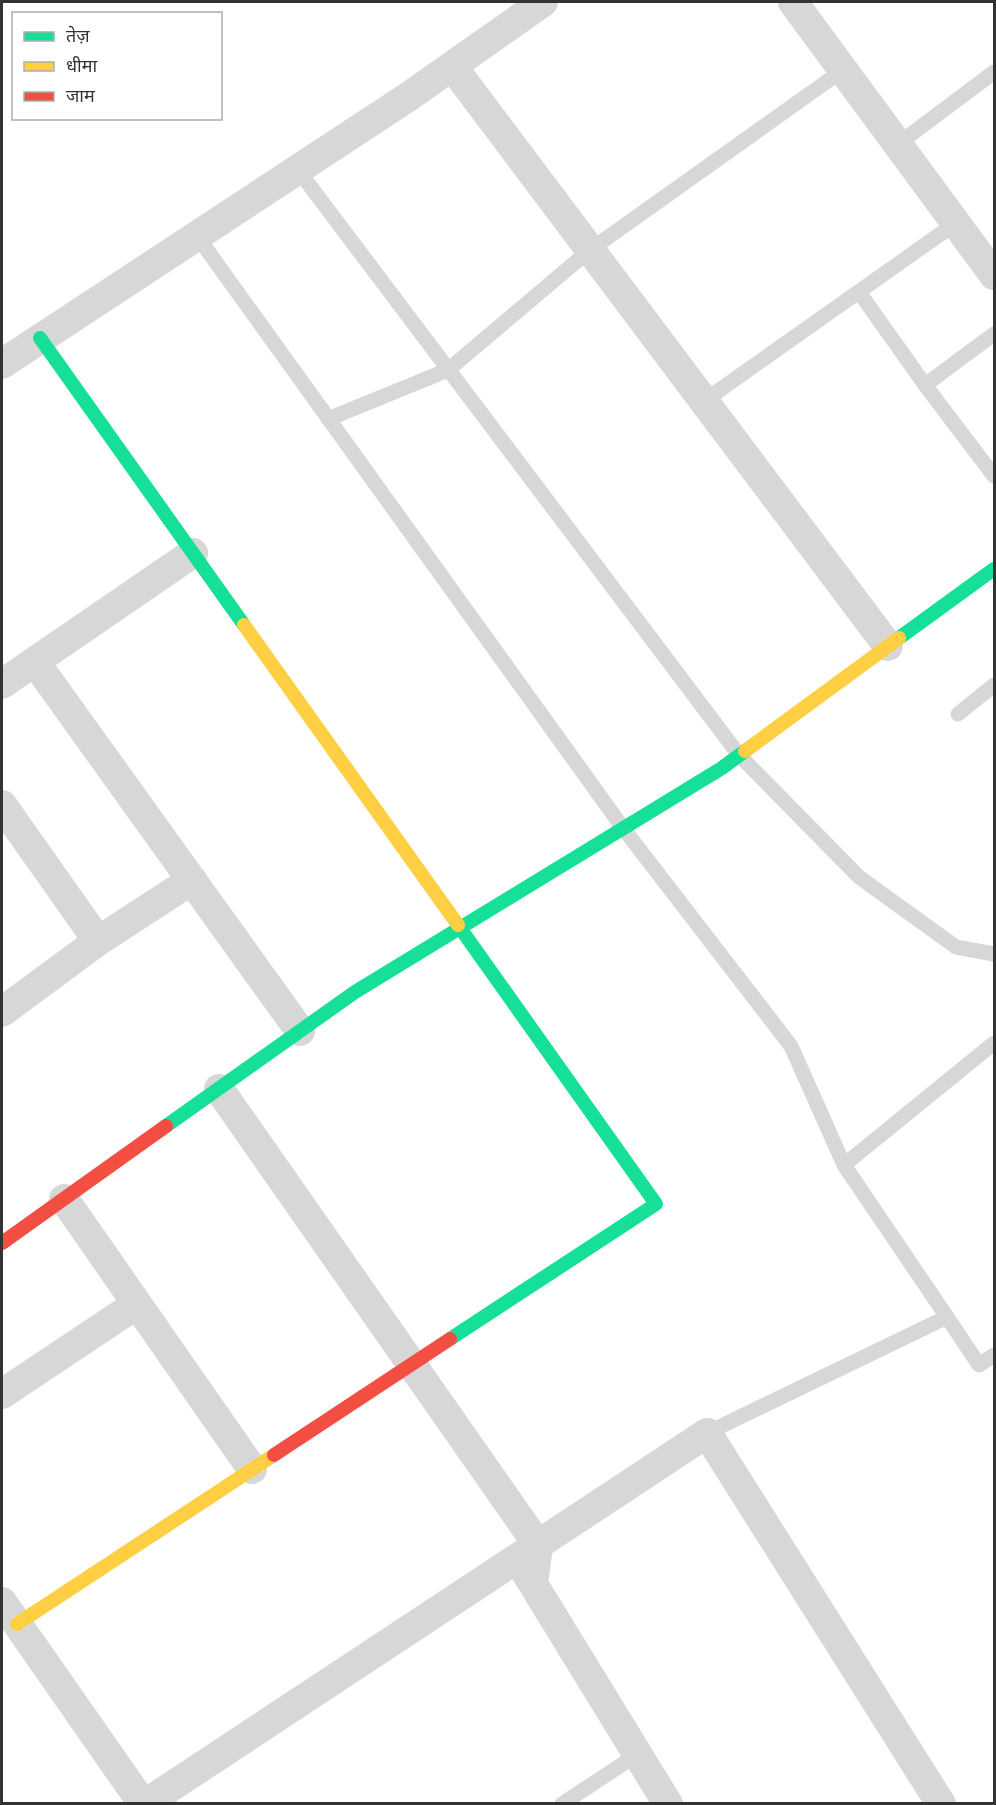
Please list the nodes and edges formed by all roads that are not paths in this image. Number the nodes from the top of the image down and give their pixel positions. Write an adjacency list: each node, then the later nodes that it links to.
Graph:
1 (543, 2): 3 (street)
2 (793, 2): 4 (street)
3 (452, 66): 7 (street); 10 (street)
4 (843, 70): 6 (street); 10 (lane)
5 (994, 72): 6 (lane)
6 (898, 144): 8 (street)
7 (298, 170): 9 (street); 16 (lane)
8 (956, 223): 11 (street); 12 (lane)
9 (197, 236): 14 (street); 19 (lane)
10 (590, 250): 16 (lane); 18 (street)
11 (994, 275)
12 (859, 292): 17 (lane); 18 (lane)
13 (994, 334): 17 (lane)
14 (40, 338): 15 (street); 21 (street)
15 (2, 364)
16 (448, 369): 19 (lane); 28 (lane)
17 (925, 385): 20 (lane)
18 (704, 402): 23 (street)
19 (328, 419): 30 (lane)
20 (994, 476)
21 (193, 553): 24 (street); 32 (street)
22 (994, 569): 23 (street)
23 (888, 646): 28 (street)
24 (35, 662): 25 (street); 31 (street)
25 (2, 684)
26 (994, 685): 27 (lane)
27 (958, 714)
28 (739, 755): 30 (street); 34 (lane)
29 (2, 805): 33 (street)
30 (623, 828): 32 (street); 39 (lane)
31 (192, 880): 33 (street); 36 (street)
32 (460, 928): 36 (street); 45 (street)
33 (98, 941): 35 (street)
34 (994, 954)
35 (2, 1012)
36 (300, 1031): 38 (street)
37 (994, 1044): 39 (lane)
38 (219, 1089): 40 (street); 45 (street)
39 (844, 1165): 43 (lane)
40 (64, 1199): 41 (street); 42 (street)
41 (2, 1243)
42 (137, 1304): 46 (street); 48 (street)
43 (947, 1317): 44 (lane); 47 (lane)
44 (994, 1355)
45 (412, 1365): 48 (street); 49 (street)
46 (2, 1394)
47 (707, 1433): 49 (street); 55 (street)
48 (252, 1469): 50 (street)
49 (527, 1552): 51 (street); 52 (street)
50 (9, 1613): 52 (street)
51 (638, 1754): 53 (lane); 54 (street)
52 (144, 1803)
53 (562, 1803)
54 (668, 1803)
55 (941, 1803)

